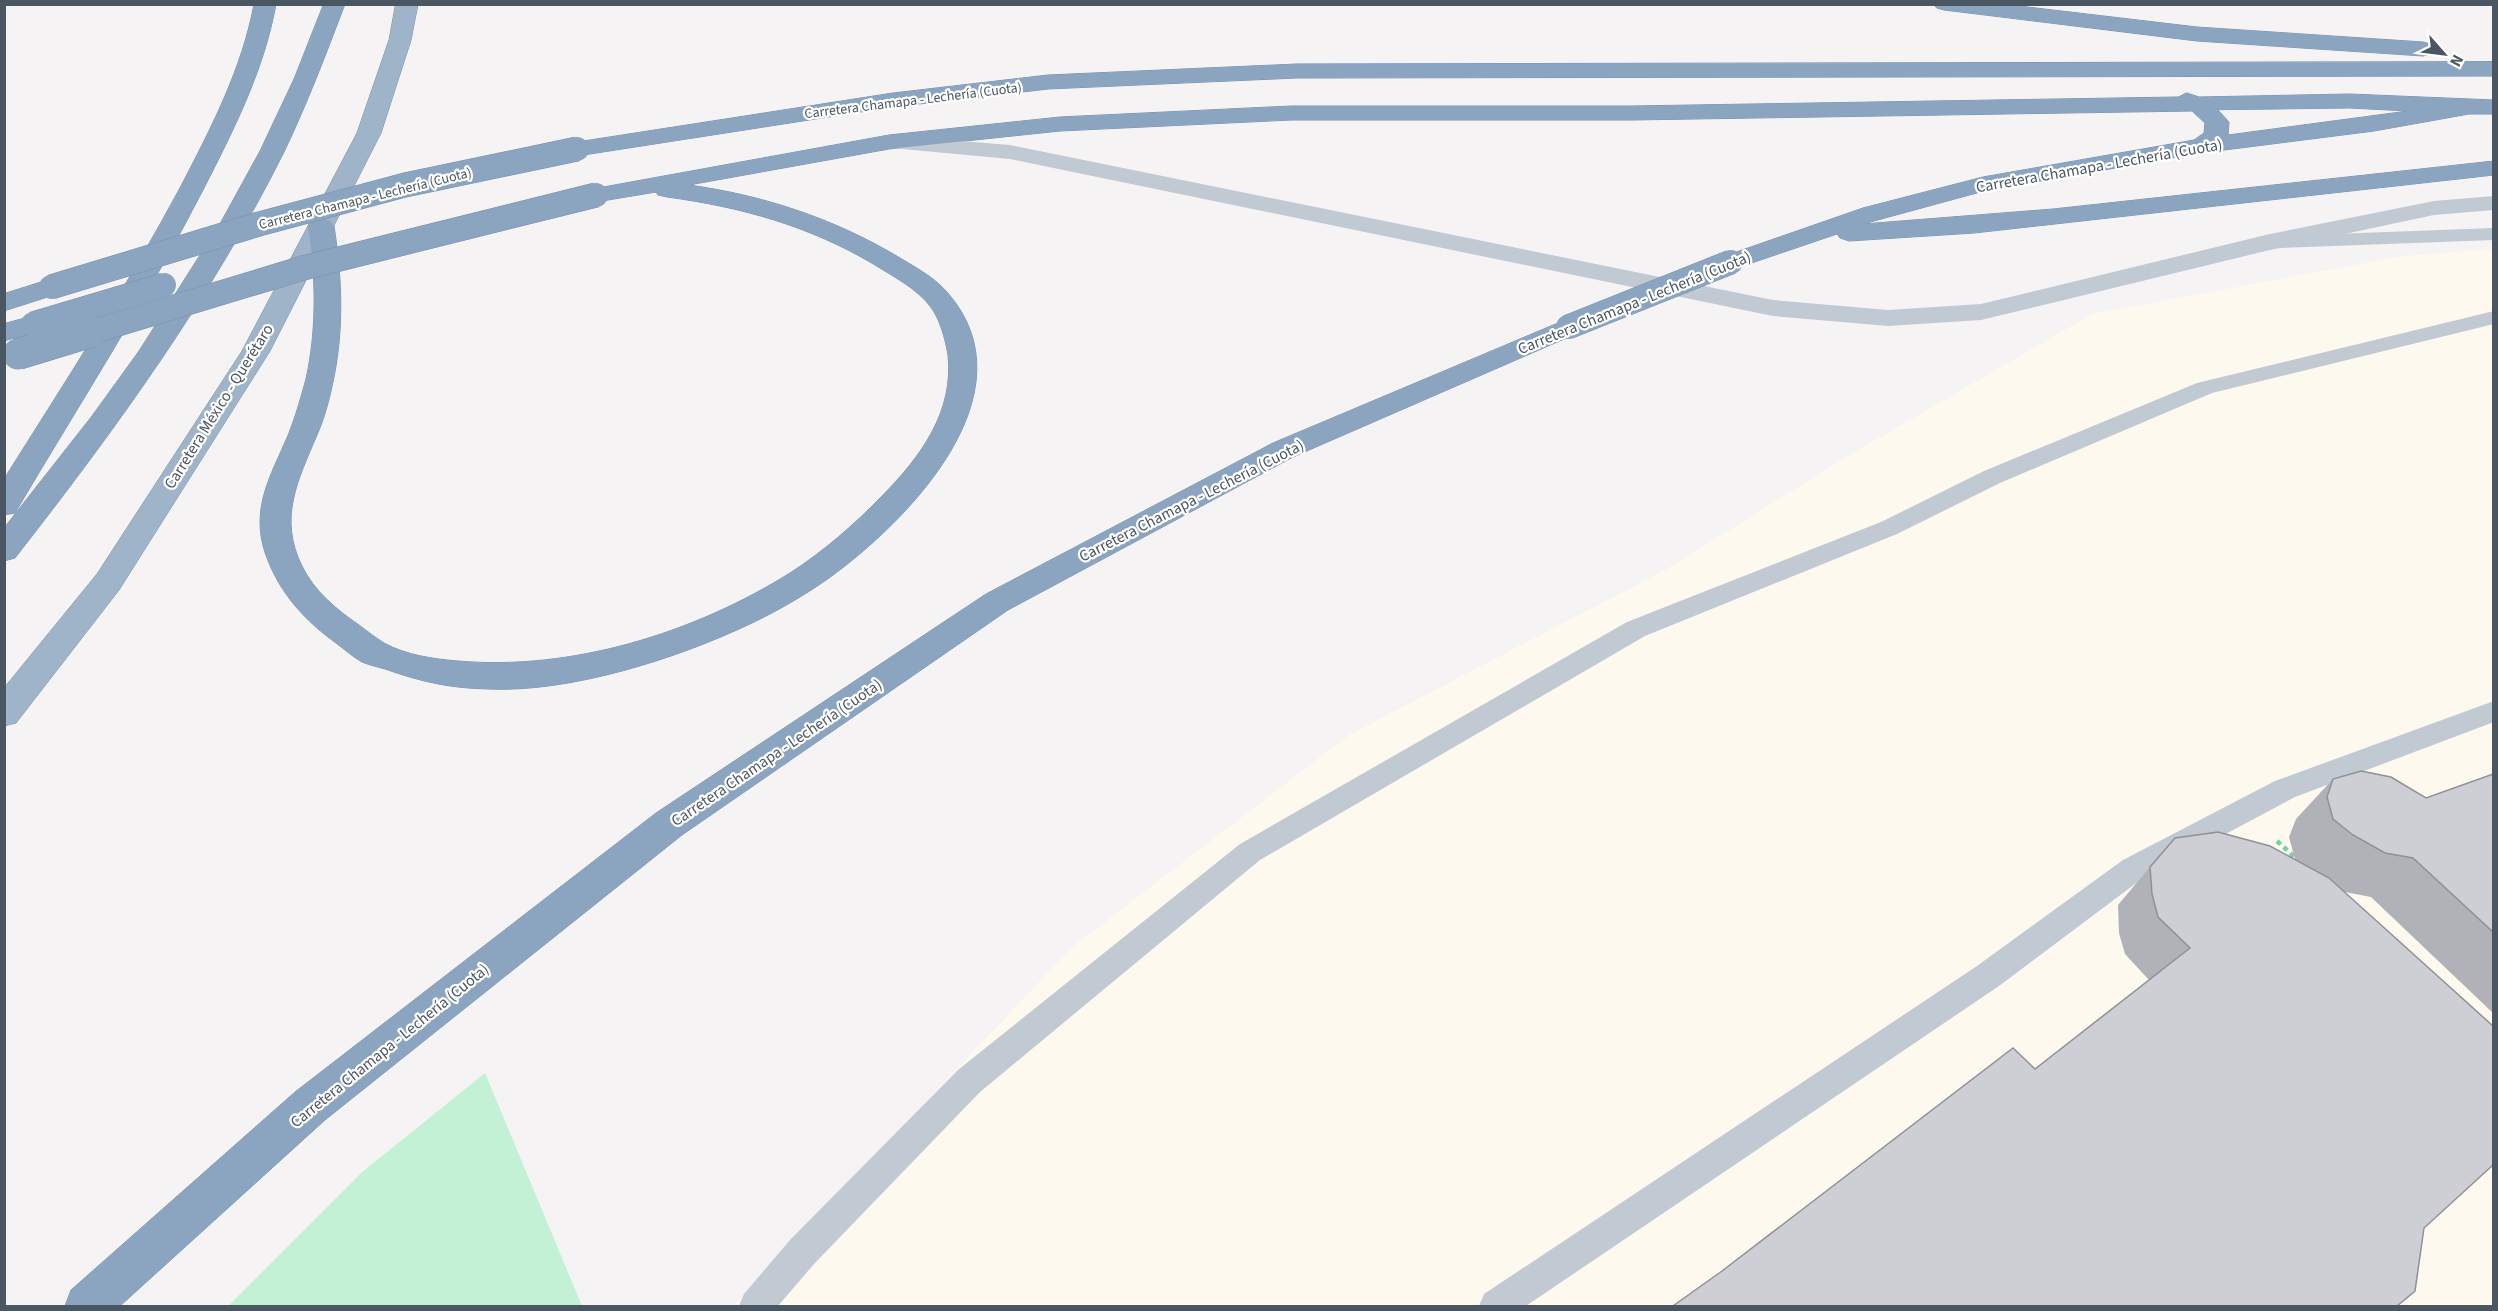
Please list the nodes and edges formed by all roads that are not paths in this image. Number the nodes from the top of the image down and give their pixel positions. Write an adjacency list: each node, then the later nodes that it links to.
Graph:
1 (265, 4): 24 (highway)
2 (335, 4): 25 (highway)
3 (407, 4): 17 (highway, Carretera México - Querétaro)
4 (1944, 4): 6 (highway)
5 (2074, 4): 6 (highway)
6 (2272, 40): 7 (highway)
7 (2493, 53)
8 (2493, 69): 21 (highway, Carretera Chamapa - Lechería (Cuota), bridge)
9 (2200, 105): 11 (highway); 12 (highway); 13 (highway); 15 (highway)
10 (2493, 107): 11 (highway, Carretera Chamapa - Lechería (Cuota))
11 (2469, 108): 13 (highway, Carretera Chamapa - Lechería (Cuota))
12 (889, 142): 15 (highway); 20 (street)
13 (2201, 146): 19 (highway, Carretera Chamapa - Lechería (Cuota))
14 (2493, 168): 19 (highway)
15 (613, 180): 17 (highway); 23 (highway, bridge); 23 (highway, bridge)
16 (2493, 203): 20 (street)
17 (321, 226): 27 (highway, Carretera México - Querétaro)
18 (2493, 234): 20 (lane)
19 (1802, 235): 28 (highway, Carretera Chamapa - Lechería (Cuota), bridge)
20 (2270, 242)
21 (4, 303)
22 (2493, 317): 29 (lane)
23 (9, 349)
24 (4, 505)
25 (4, 550)
26 (2493, 711): 30 (lane)
27 (4, 713)
28 (87, 1306)
29 (756, 1306)
30 (1496, 1306)

